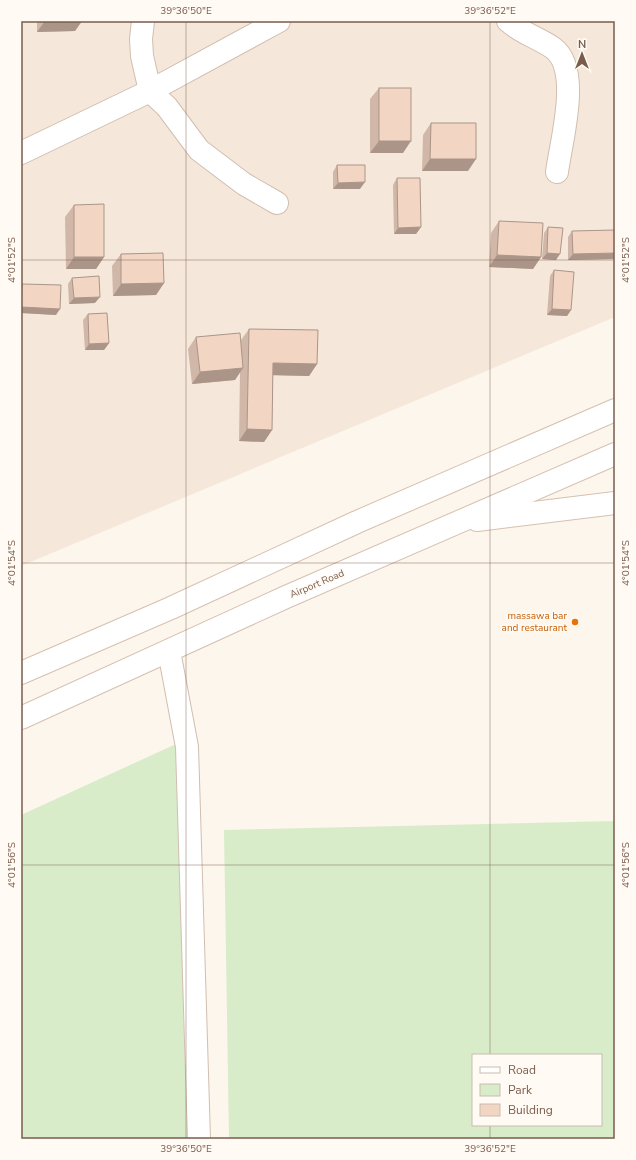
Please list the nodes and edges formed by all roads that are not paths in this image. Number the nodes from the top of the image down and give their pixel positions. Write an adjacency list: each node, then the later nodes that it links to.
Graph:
1 (143, 21): 4 (main road)
2 (279, 21): 4 (main road)
3 (508, 21): 6 (main road)
4 (150, 91): 5 (main road); 7 (main road)
5 (21, 153)
6 (557, 172)
7 (277, 203)
8 (615, 410): 13 (main road)
9 (615, 454): 11 (main road, Airport Road)
10 (615, 503): 11 (main road)
11 (451, 524): 12 (main road, Airport Road)
12 (169, 651): 14 (main road, Airport Road); 15 (main road)
13 (21, 673)
14 (21, 718)
15 (199, 1139)

